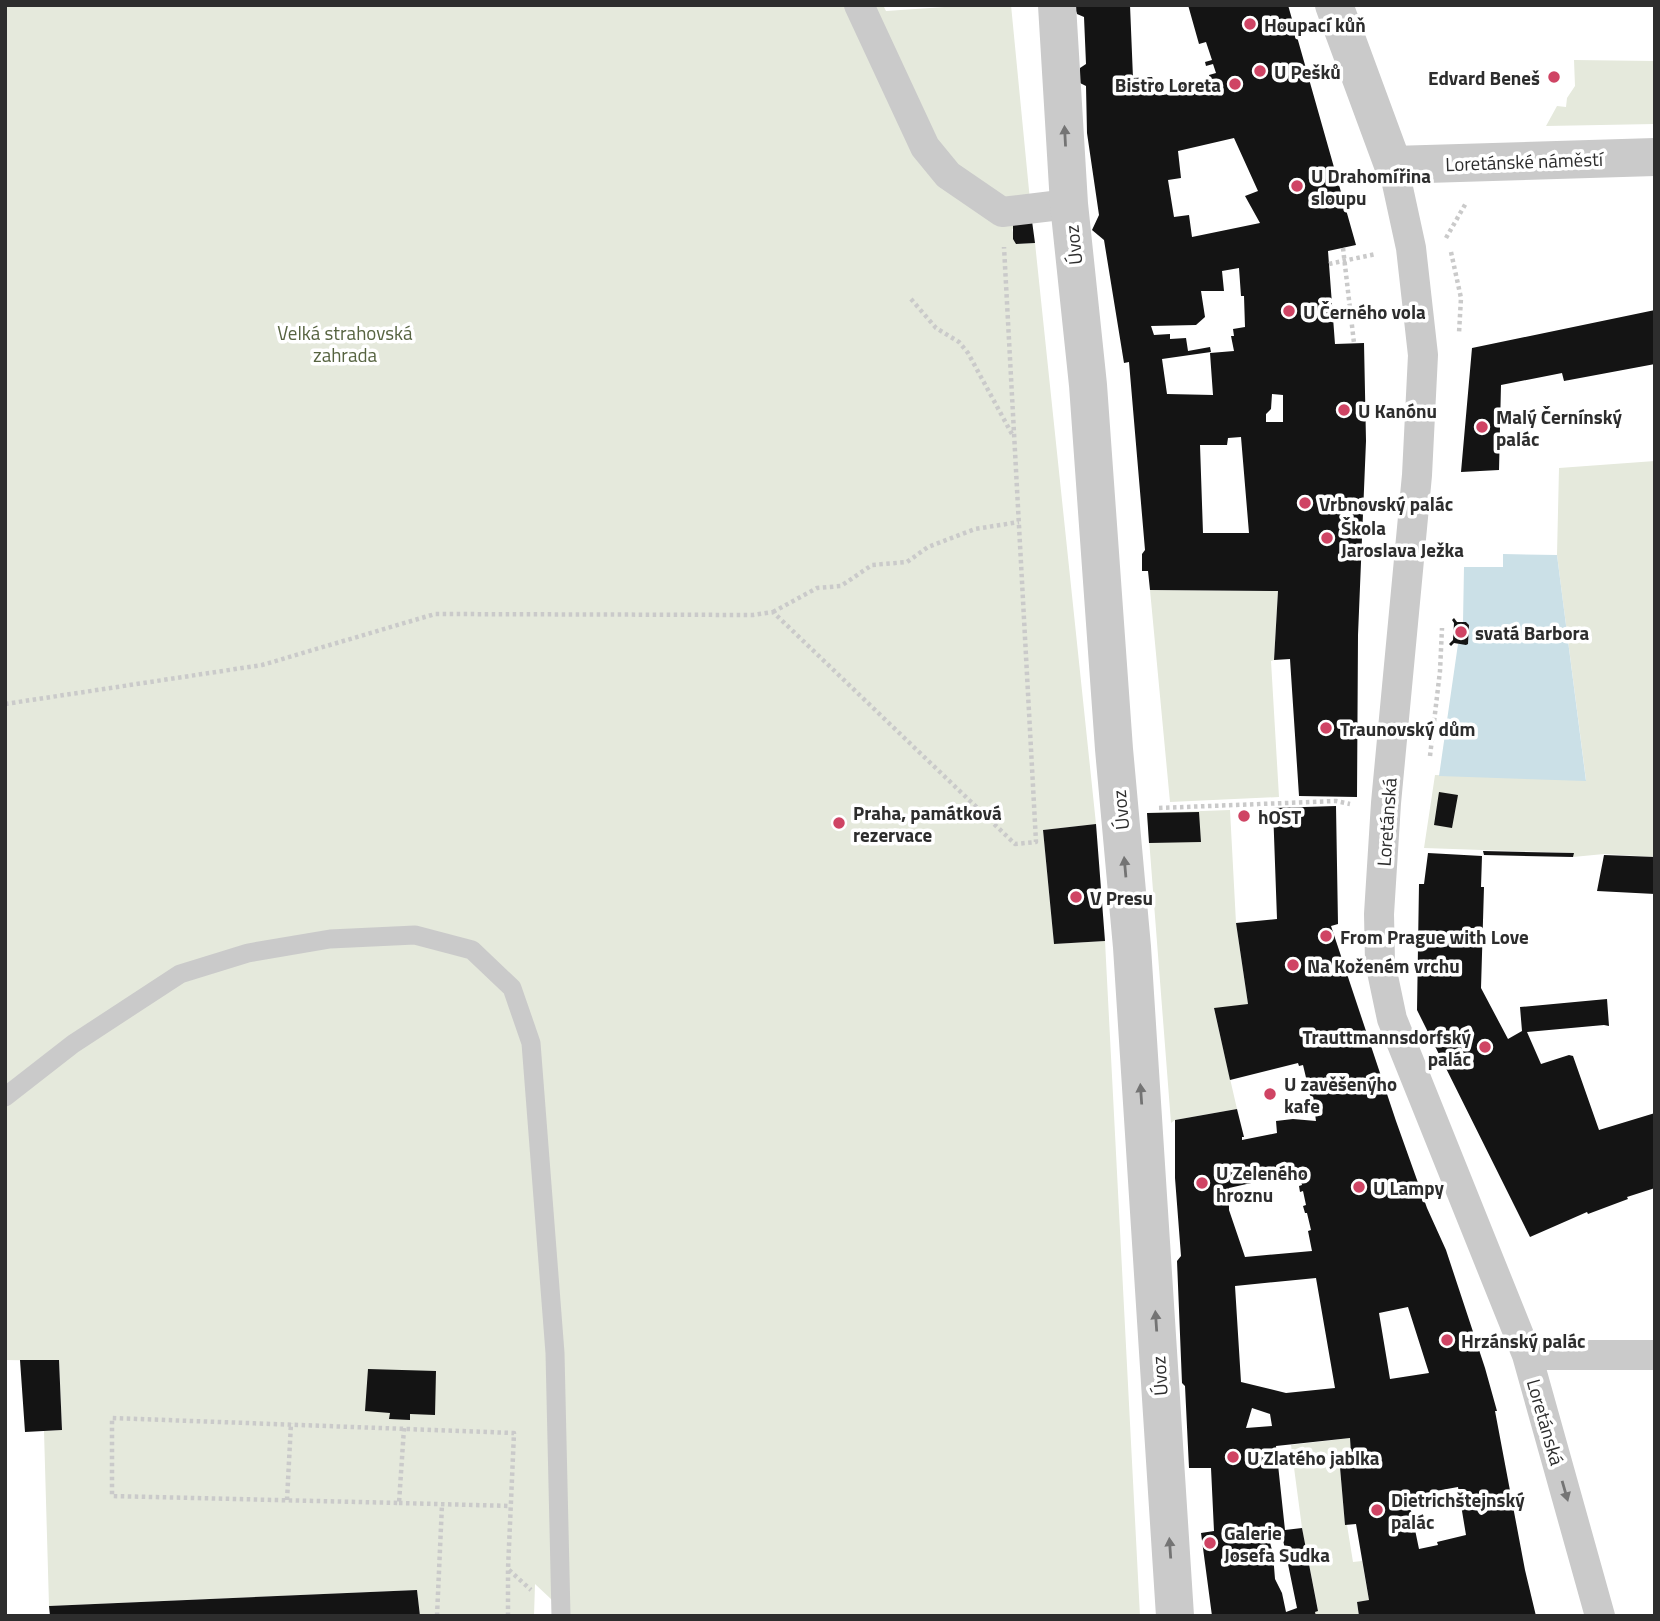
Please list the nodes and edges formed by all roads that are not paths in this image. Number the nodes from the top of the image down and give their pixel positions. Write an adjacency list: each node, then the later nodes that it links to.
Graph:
1 (859, 5): 6 (street)
2 (1057, 5): 6 (street, Úvoz, one-way to 2)
3 (1334, 5): 5 (street, Loretánská)
4 (1655, 157): 5 (street, Loretánské náměstí)
5 (1393, 165): 8 (street, Loretánská)
6 (1069, 204): 11 (street, Úvoz, one-way to 6)
7 (5, 1097): 10 (lane)
8 (1527, 1355): 9 (street); 12 (street, Loretánská, one-way to 12)
9 (1655, 1355)
10 (561, 1616)
11 (1175, 1616)
12 (1601, 1616)

